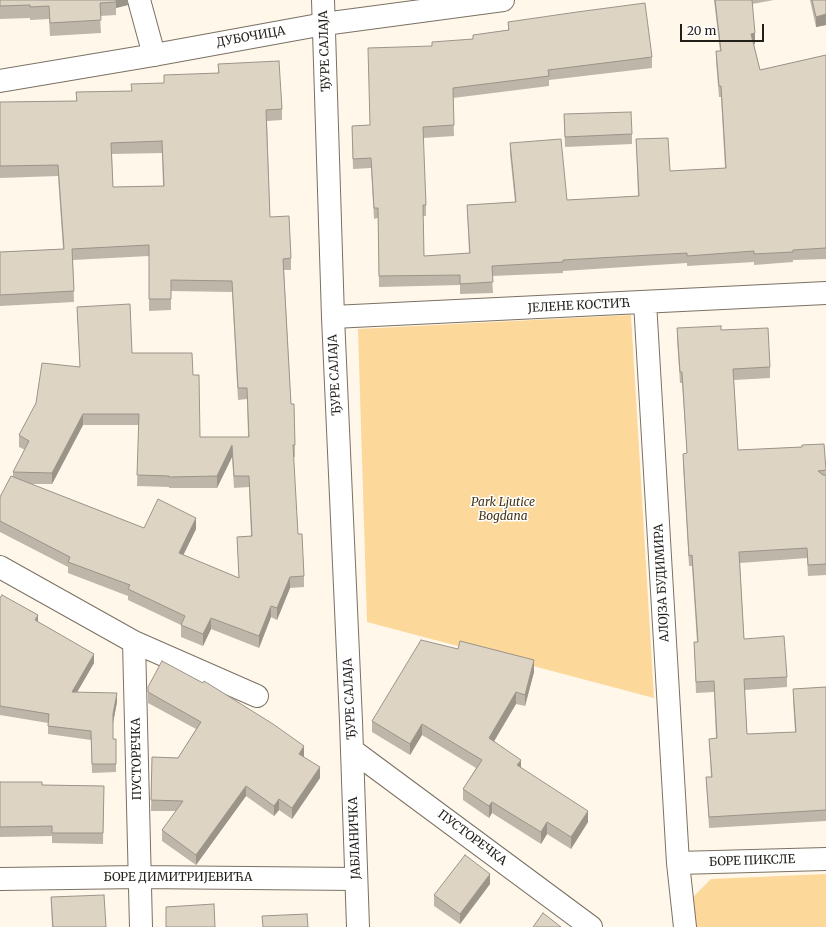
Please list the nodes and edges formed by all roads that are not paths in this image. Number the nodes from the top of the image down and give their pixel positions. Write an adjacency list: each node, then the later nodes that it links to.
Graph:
1 (139, 0): 5 (street)
2 (323, 0): 4 (street, ЂУРЕ САЛАЈА)
3 (503, 0): 4 (street, ДУБОЧИЦА)
4 (324, 24): 5 (street, ДУБОЧИЦА); 9 (street, ЂУРЕ САЛАЈА)
5 (154, 56): 6 (street, ДУБОЧИЦА)
6 (0, 81)
7 (826, 293): 8 (street, ЈЕЛЕНЕ КОСТИЋ)
8 (645, 302): 9 (street, ЈЕЛЕНЕ КОСТИЋ); 15 (street, АЛОЈЗА БУДИМИРА)
9 (332, 317): 13 (street, ЂУРЕ САЛАЈА)
10 (0, 567): 11 (street)
11 (134, 642): 12 (street); 16 (street, ПУСТОРЕЧКА)
12 (257, 696)
13 (352, 750): 17 (street, ЈАБЛАНИЧКА); 21 (street, ПУСТОРЕЧКА)
14 (826, 859): 15 (street, БОРЕ ПИКСЛЕ)
15 (678, 863): 22 (street)
16 (139, 877): 17 (street, БОРЕ ДИМИТРИЈЕВИЋА); 18 (street, БОРЕ ДИМИТРИЈЕВИЋА); 19 (street, ПУСТОРЕЧКА)
17 (356, 879): 20 (street, ЈАБЛАНИЧКА)
18 (0, 880)
19 (141, 927)
20 (358, 927)
21 (591, 927)
22 (685, 927)

